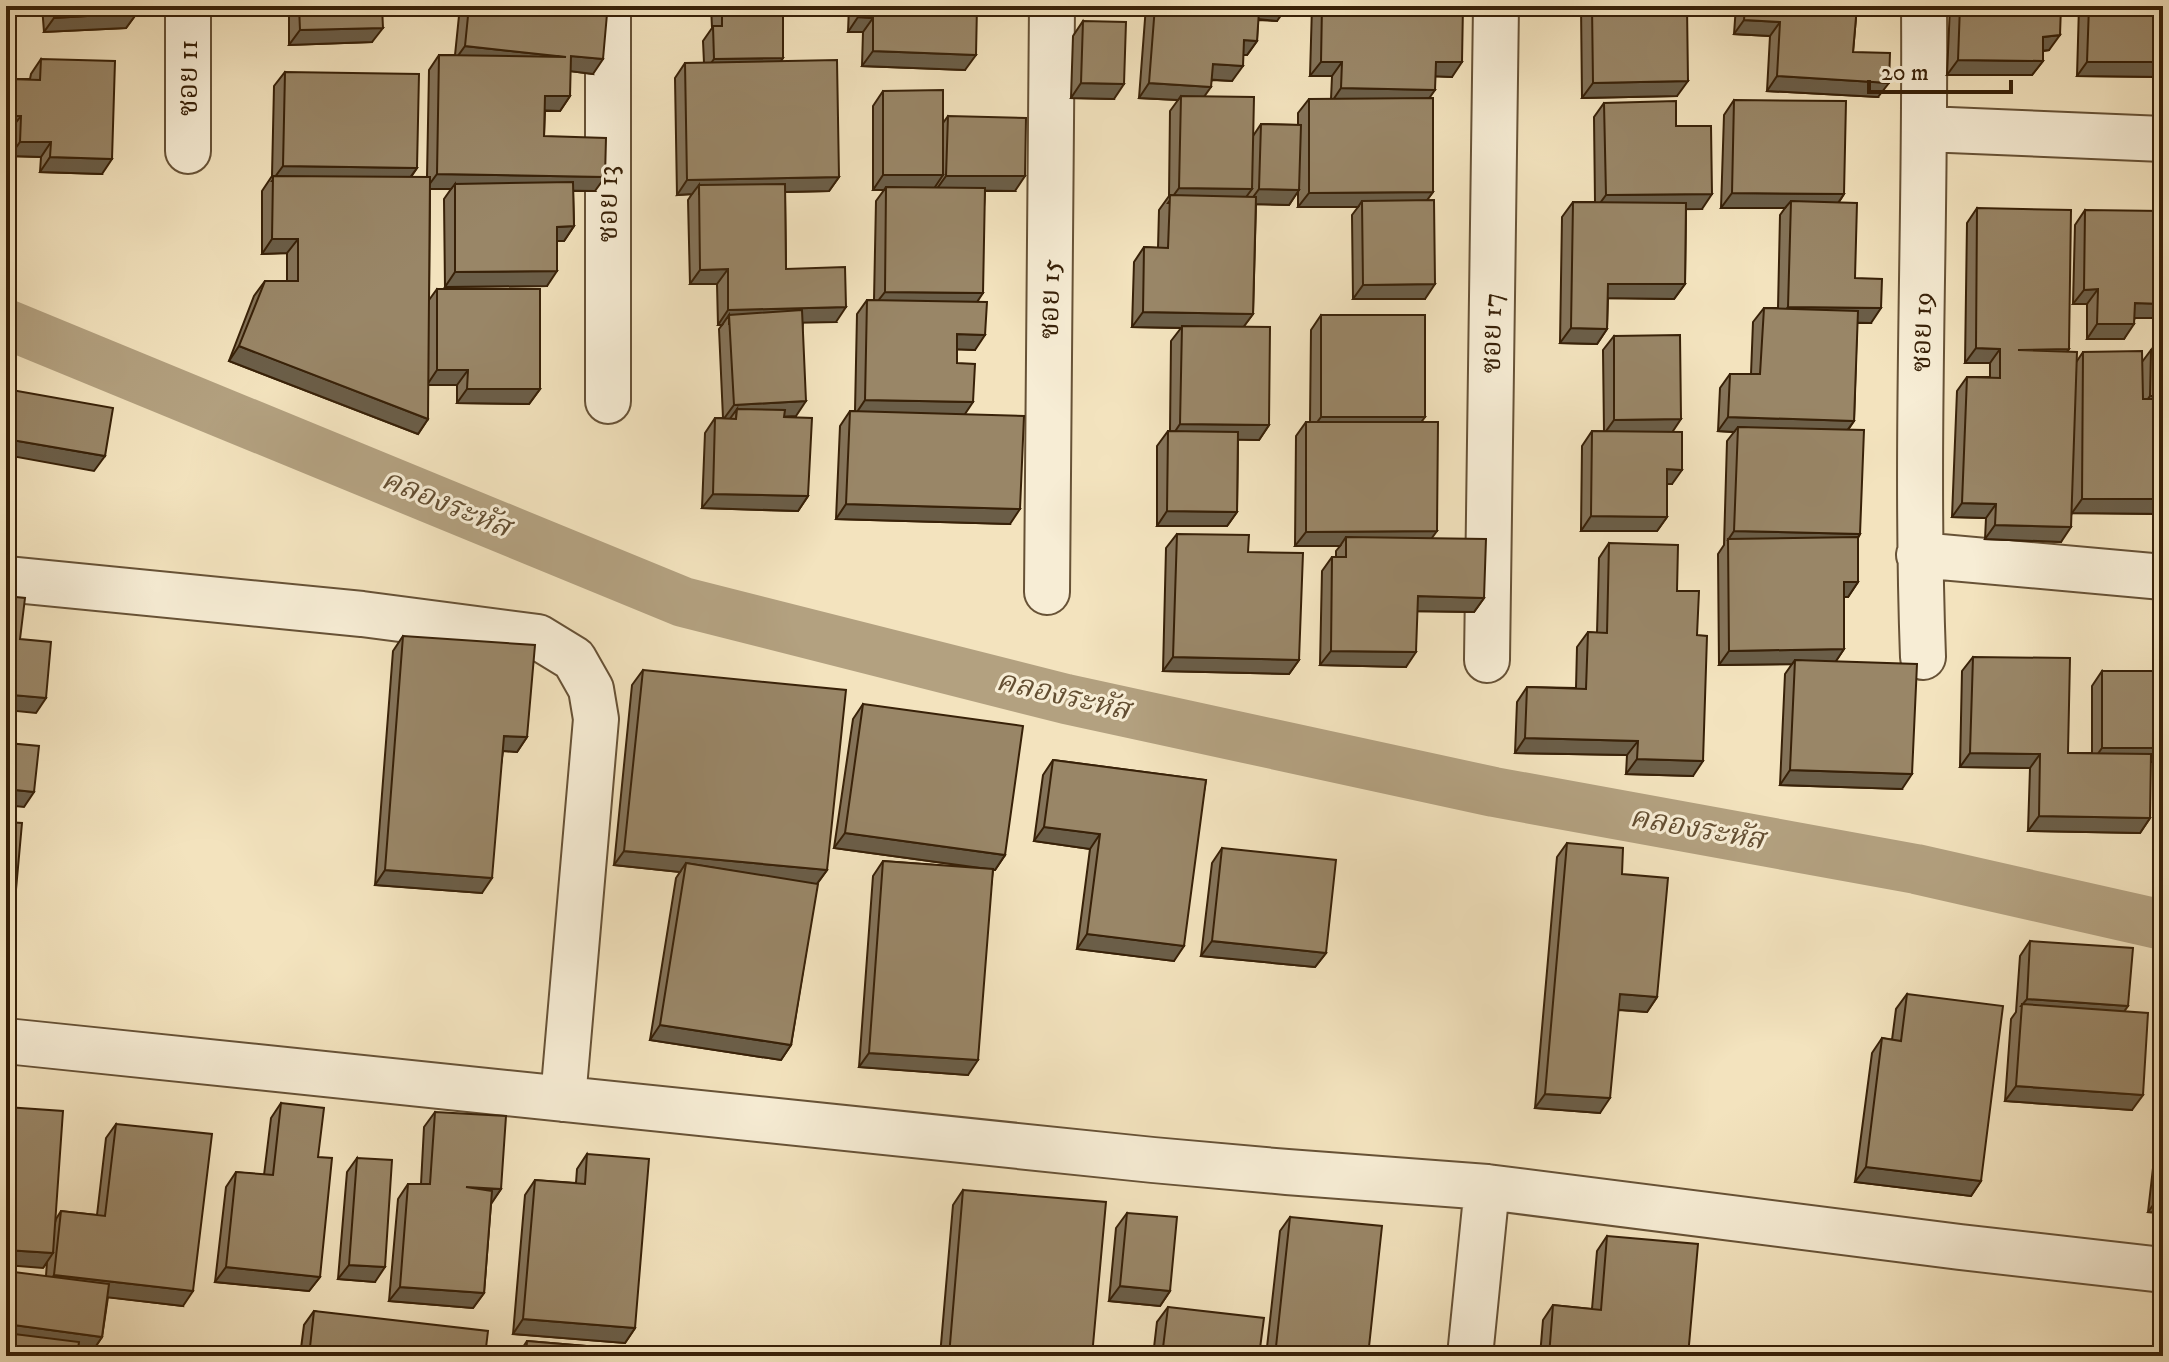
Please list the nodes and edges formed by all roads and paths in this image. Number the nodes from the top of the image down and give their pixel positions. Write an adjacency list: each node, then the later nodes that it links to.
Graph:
1 (188, 6): 8 (street, ซอย 11)
2 (608, 6): 9 (street, ซอย 13)
3 (1052, 6): 13 (street, ซอย 15)
4 (1496, 6): 15 (street, ซอย 17)
5 (1924, 6): 6 (street, ซอย 19)
6 (1925, 129): 7 (street); 10 (street, ซอย 19)
7 (2163, 139)
8 (188, 151)
9 (608, 401)
10 (1919, 555): 11 (street); 14 (street, ซอย 19)
11 (2163, 577)
12 (6, 579): 17 (street)
13 (1047, 592)
14 (1923, 657)
15 (1487, 660)
16 (6, 1041): 17 (street)
17 (563, 1099): 18 (street)
18 (1487, 1187): 19 (street); 20 (street)
19 (2163, 1270)
20 (1470, 1356)

